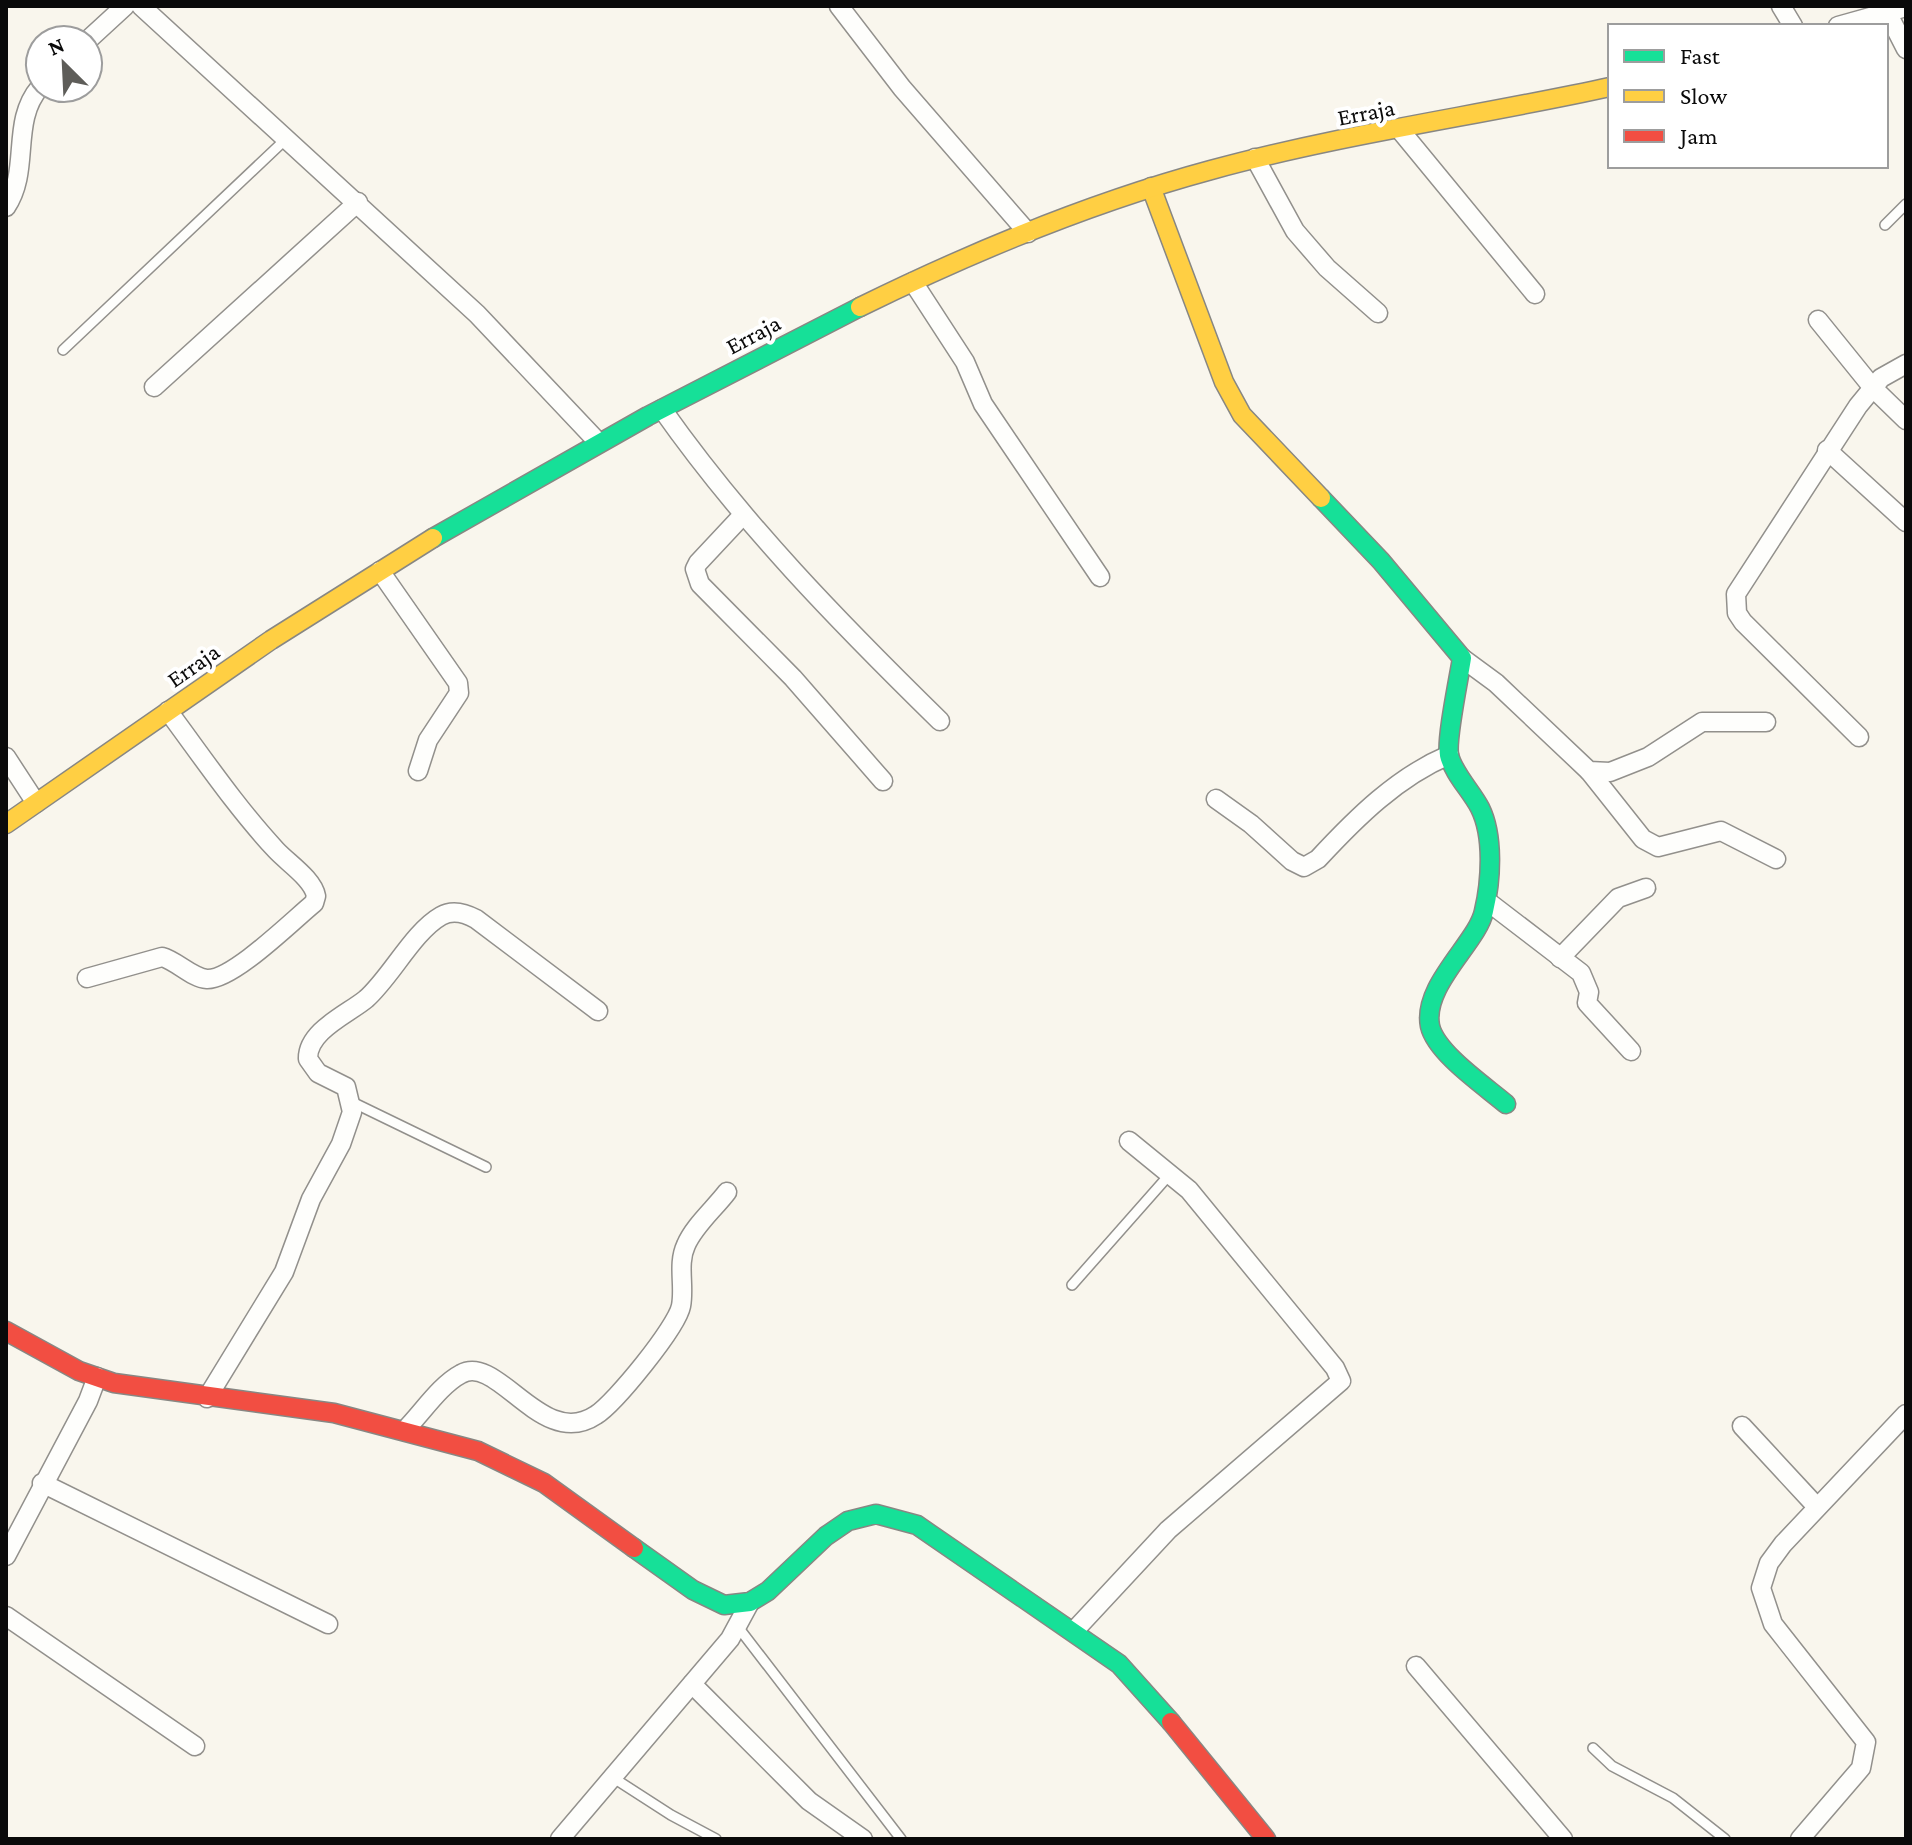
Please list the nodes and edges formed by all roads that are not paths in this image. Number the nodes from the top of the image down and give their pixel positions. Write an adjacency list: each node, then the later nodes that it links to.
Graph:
1 (125, 6): 9 (street)
2 (141, 6): 14 (street)
3 (839, 6): 21 (street)
4 (1781, 6): 7 (street)
5 (1906, 7): 6 (street)
6 (1879, 11): 8 (street); 10 (street)
7 (1792, 24)
8 (1843, 24)
9 (104, 25)
10 (1906, 49)
11 (1608, 87): 13 (street, Erraja)
12 (29, 104): 19 (street)
13 (1400, 130): 15 (street, Erraja); 23 (street)
14 (288, 138): 17 (street); 26 (lane)
15 (1255, 158): 16 (street, Erraja); 24 (street)
16 (1151, 187): 21 (street, Erraja); 38 (street)
17 (358, 202): 28 (street); 32 (street)
18 (1906, 204): 20 (lane)
19 (6, 207)
20 (1885, 225)
21 (1028, 233): 22 (street, Erraja)
22 (913, 282): 30 (street, Erraja); 37 (street)
23 (1535, 294)
24 (1378, 313)
25 (1818, 320): 29 (street)
26 (63, 350)
27 (1906, 364): 29 (street)
28 (154, 387)
29 (1873, 388): 31 (street); 33 (street)
30 (662, 409): 32 (street, Erraja); 34 (street)
31 (1906, 420)
32 (598, 442): 36 (street, Erraja)
33 (1827, 450): 35 (street); 42 (street)
34 (742, 516): 40 (street); 47 (street)
35 (1906, 522)
36 (380, 571): 39 (street, Erraja); 45 (street)
37 (1100, 577)
38 (1462, 658): 43 (street); 46 (street)
39 (168, 711): 49 (street, Erraja); 55 (street)
40 (940, 721)
41 (1766, 722): 46 (street)
42 (1859, 737)
43 (1449, 755): 48 (street); 53 (street)
44 (6, 757): 49 (street)
45 (418, 771)
46 (1589, 771): 51 (street)
47 (883, 781)
48 (1216, 799)
49 (36, 803): 50 (street, Erraja)
50 (6, 824)
51 (1776, 859)
52 (1646, 888): 54 (street)
53 (1487, 901): 54 (street); 59 (street)
54 (1560, 958): 57 (street)
55 (87, 978)
56 (598, 1011): 58 (street)
57 (1631, 1051)
58 (352, 1102): 61 (lane); 67 (street)
59 (1506, 1104)
60 (1129, 1141): 62 (street)
61 (486, 1167)
62 (1171, 1173): 64 (lane); 78 (street)
63 (727, 1192): 70 (street)
64 (1072, 1285)
65 (6, 1331): 66 (street)
66 (97, 1377): 67 (street); 71 (street)
67 (207, 1398): 70 (street)
68 (1906, 1414): 72 (street)
69 (1742, 1426): 72 (street)
70 (405, 1430): 74 (street)
71 (42, 1483): 73 (street); 76 (street)
72 (1817, 1507): 91 (street)
73 (6, 1556)
74 (750, 1602): 77 (street); 78 (street)
75 (6, 1616): 81 (street)
76 (328, 1624)
77 (738, 1627): 80 (street); 87 (lane)
78 (1074, 1631): 88 (street)
79 (1416, 1666): 89 (street)
80 (692, 1684): 83 (street); 86 (street)
81 (195, 1746)
82 (1593, 1748): 90 (lane)
83 (612, 1777): 84 (street); 85 (lane)
84 (560, 1839)
85 (716, 1839)
86 (863, 1839)
87 (901, 1839)
88 (1266, 1839)
89 (1563, 1839)
90 (1725, 1839)
91 (1800, 1839)

